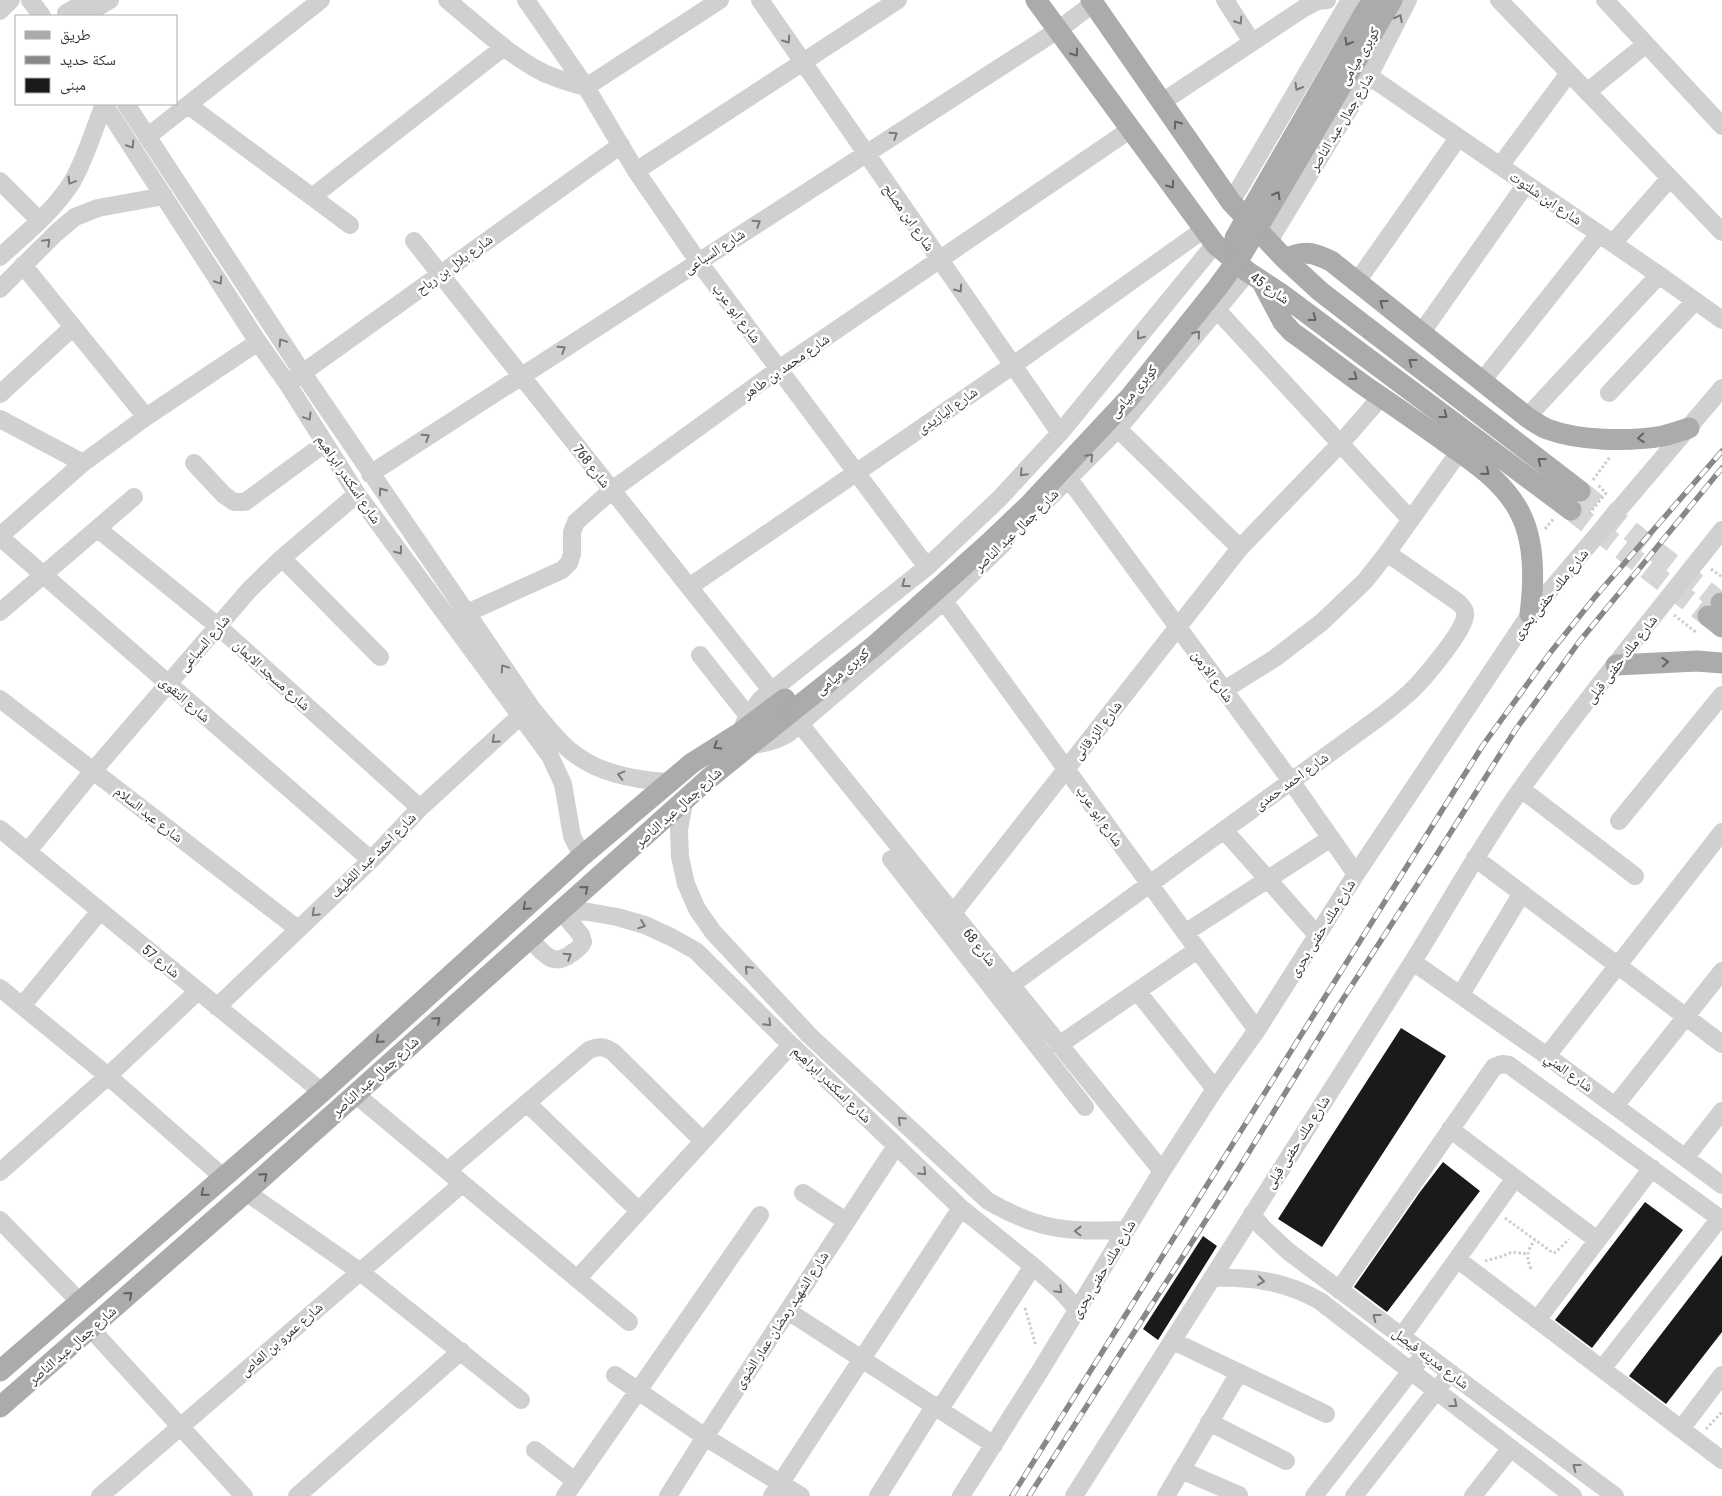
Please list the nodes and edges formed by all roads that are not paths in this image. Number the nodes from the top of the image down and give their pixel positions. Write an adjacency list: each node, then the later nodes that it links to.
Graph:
1 (11, 0): 21 (street)
2 (30, 0): 23 (street)
3 (89, 0): 22 (street)
4 (110, 0): 24 (street)
5 (321, 0): 38 (street)
6 (447, 0): 28 (street)
7 (526, 0): 32 (street, شارع ابو عرب)
8 (720, 0): 32 (street)
9 (760, 0): 29 (street, شارع ابن مصلح, one-way to 29)
10 (898, 0): 29 (street)
11 (1036, 0): 25 (main road, شارع 45)
12 (1225, 0): 26 (street, one-way to 26)
13 (1327, 0): 26 (street)
14 (1372, 0): 129 (main road, كوبرى ميامى, one-way to 129, bridge)
15 (1392, 0): 129 (main road, كوبرى ميامى, one-way to 15, bridge)
16 (1408, 0): 31 (street, شارع جمال عبد الناصر, one-way to 16)
17 (1605, 0): 27 (street)
18 (1092, 2): 25 (street, شارع السباعى); 34 (main road, شارع 45)
19 (1343, 2): 52 (street, one-way to 52)
20 (1505, 2): 30 (street)
21 (0, 10)
22 (64, 10)
23 (41, 15)
24 (85, 15)
25 (1058, 30): 40 (main road, شارع 45, one-way to 40); 44 (street, شارع السباعى, one-way to 25)
26 (1252, 42): 34 (street)
27 (1645, 45): 33 (street); 39 (street)
28 (504, 47): 32 (street); 51 (street)
29 (803, 63): 44 (street, شارع ابن مصلح); 46 (street)
30 (1569, 73): 33 (street); 45 (street)
31 (1369, 76): 42 (street, شارع ابن شلتوت); 59 (street, شارع جمال عبد الناصر)
32 (586, 87): 43 (street, شارع ابو عرب)
33 (1587, 92): 47 (street)
34 (1162, 102): 52 (main road, شارع 45, one-way to 34)
35 (104, 105): 53 (street, one-way to 53)
36 (105, 105): 50 (street, شارع اسكندر ابراهيم, one-way to 50)
37 (127, 105): 41 (street, شارع اسكندر ابراهيم)
38 (188, 105): 41 (street); 51 (street)
39 (1722, 126)
40 (1131, 129): 56 (main road, شارع 45, one-way to 56); 63 (street, شارع محمد بن طاهر)
41 (147, 136): 78 (street, شارع اسكندر ابراهيم, one-way to 41)
42 (1458, 138): 45 (street, شارع ابن شلتوت); 68 (street)
43 (621, 145): 46 (street, شارع ابو عرب); 65 (street, شارع بلال بن رباح)
44 (865, 153): 62 (street, شارع السباعى, one-way to 44); 63 (street, شارع ابن مصلح)
45 (1500, 166): 49 (street, شارع ابن شلتوت)
46 (636, 171): 62 (street, شارع ابو عرب)
47 (1670, 178): 55 (street); 57 (street)
48 (0, 181): 53 (street)
49 (1526, 184): 57 (street, شارع ابن شلتوت); 74 (street)
50 (164, 196): 64 (street, one-way to 50); 75 (street, شارع اسكندر ابراهيم, one-way to 75)
51 (312, 197): 54 (street)
52 (1231, 202): 59 (main road, شارع 45)
53 (39, 220): 60 (street)
54 (350, 225)
55 (1722, 232)
56 (1209, 237): 67 (main road, شارع 45); 76 (street, شارع اليازيدى); 91 (street, شارع جمال عبد الناصر, one-way to 91)
57 (1606, 239): 66 (street, شارع ابن شلتوت); 80 (street)
58 (414, 241): 65 (street, شارع 768)
59 (1269, 241): 61 (main road, شارع 45)
60 (0, 257)
61 (1285, 259): 68 (main road); 101 (main road, شارع 45, one-way to 61)
62 (698, 261): 77 (street, شارع ابو عرب); 79 (street, شارع السباعى, one-way to 62)
63 (940, 261): 76 (street, شارع ابن مصلح, one-way to 76); 77 (street, شارع محمد بن طاهر)
64 (23, 265): 69 (street); 73 (street)
65 (440, 274): 78 (street, شارع بلال بن رباح); 79 (street, شارع 768)
66 (1659, 275): 70 (street, شارع ابن شلتوت); 87 (street)
67 (1255, 277): 71 (street, شارع جمال عبد الناصر); 85 (main road, one-way to 85); 104 (main road, شارع 45, one-way to 104)
68 (1356, 283): 74 (main road, one-way to 68)
69 (0, 289)
70 (1695, 301): 72 (street, شارع ابن شلتوت); 83 (street)
71 (1217, 310): 90 (street, شارع جمال عبد الناصر, one-way to 71); 92 (street)
72 (1722, 320)
73 (73, 327): 84 (street); 86 (street)
74 (1422, 332): 80 (main road)
75 (258, 342): 81 (street, شارع اسكندر ابراهيم); 86 (street)
76 (1012, 366): 91 (street, شارع ابن مصلح); 97 (street, شارع اليازيدى)
77 (779, 369): 97 (street, شارع ابو عرب); 100 (street, شارع محمد بن طاهر)
78 (302, 372): 81 (street, شارع بلال بن رباح); 98 (street, شارع اسكندر ابراهيم)
79 (521, 376): 98 (street, شارع السباعى, one-way to 79); 100 (street, شارع 768)
80 (1482, 381): 87 (main road)
81 (287, 383): 93 (street, شارع اسكندر ابراهيم, one-way to 93)
82 (1722, 388): 89 (street, شارع ملك حفنى بحرى)
83 (1609, 393)
84 (0, 394)
85 (1381, 397): 92 (street, شارع الزرقانى); 94 (main road)
86 (146, 417): 95 (street)
87 (1527, 417): 89 (main road, one-way to 87)
88 (0, 419): 95 (street)
89 (1689, 428): 118 (street, شارع ملك حفنى بحرى)
90 (1118, 429): 99 (street, شارع جمال عبد الناصر, one-way to 90); 109 (street)
91 (1060, 433): 112 (street, شارع جمال عبد الناصر, one-way to 112)
92 (1341, 443): 105 (street); 109 (street, شارع الزرقانى)
93 (324, 444): 96 (street); 102 (street, شارع اسكندر ابراهيم)
94 (1459, 452): 105 (street); 118 (main road, one-way to 118)
95 (83, 463): 108 (street)
96 (194, 463)
97 (856, 473): 112 (street, شارع ابو عرب); 114 (street, شارع اليازيدى)
98 (370, 474): 117 (street, شارع اسكندر ابراهيم, one-way to 98)
99 (1069, 479): 115 (street, شارع جمال عبد الناصر); 120 (street, شارع الارمن)
100 (612, 490): 114 (street, شارع 768); 117 (street, شارع محمد بن طاهر)
101 (1580, 491)
102 (357, 494): 111 (street, شارع السباعى); 130 (street, شارع اسكندر ابراهيم, one-way to 130)
103 (134, 497): 106 (street)
104 (1580, 512)
105 (1410, 519): 110 (street)
106 (98, 529): 113 (street); 119 (street, شارع مسجد الايمان)
107 (1722, 530): 124 (street, شارع ملك حفنى قبلى)
108 (0, 537): 113 (street, شارع التقوى)
109 (1240, 548): 120 (street, شارع الزرقانى)
110 (1388, 552): 126 (street); 135 (street, شارع احمد حمدى)
111 (282, 558): 119 (street, شارع السباعى); 122 (street)
112 (926, 567): 129 (street, شارع جمال عبد الناصر, one-way to 129)
113 (44, 575): 116 (street); 125 (street, شارع التقوى)
114 (689, 587): 129 (street, شارع 768)
115 (944, 601): 129 (street, شارع جمال عبد الناصر); 132 (street, شارع ابو عرب)
116 (0, 612)
117 (466, 613): 130 (street, شارع اسكندر ابراهيم, one-way to 117)
118 (1530, 614): 149 (street, شارع ملك حفنى بحرى)
119 (219, 627): 125 (street, شارع السباعى); 138 (street, شارع مسجد الايمان)
120 (1178, 628): 126 (street, شارع الارمن); 132 (street, شارع الزرقانى)
121 (700, 655): 131 (street)
122 (380, 656)
123 (1722, 664): 124 (main road, one-way to 123)
124 (1616, 665): 136 (street, شارع ملك حفنى قبلى)
125 (169, 684): 133 (street, شارع السباعى); 148 (street, شارع التقوى)
126 (1224, 690): 135 (street, شارع الارمن)
127 (1722, 695): 139 (street)
128 (0, 699): 133 (street, شارع عبد السلام)
129 (787, 706): 131 (main road, شارع جمال عبد الناصر); 131 (street, شارع جمال عبد الناصر); 154 (street, شارع 68)
130 (526, 711): 134 (street, شارع اسكندر ابراهيم, one-way to 130); 138 (street, شارع احمد عبد اللطيف, one-way to 138); 145 (street, شارع اسكندر ابراهيم)
131 (746, 731): 134 (main road, شارع جمال عبد الناصر, one-way to 134); 137 (main road, شارع جمال عبد الناصر)
132 (1067, 768): 152 (street, شارع ابو عرب); 157 (street, شارع الزرقانى)
133 (93, 771): 144 (street, شارع السباعى); 158 (street, شارع عبد السلام)
134 (669, 782): 145 (main road, شارع جمال عبد الناصر)
135 (1291, 782): 141 (street, شارع احمد حمدى); 143 (street, شارع الارمن)
136 (1521, 789): 146 (street, شارع ملك حفنى قبلى); 150 (street)
137 (684, 802): 155 (main road, شارع جمال عبد الناصر, one-way to 137); 201 (street, شارع اسكندر ابراهيم, one-way to 137)
138 (420, 808): 148 (street, شارع احمد عبد اللطيف)
139 (1619, 821)
140 (0, 828): 144 (street, شارع 57)
141 (1224, 830): 151 (street); 152 (street, شارع احمد حمدى)
142 (1722, 832): 164 (street)
143 (1332, 838): 149 (street, شارع الارمن); 151 (street)
144 (28, 851): 156 (street, شارع 57)
145 (582, 856): 181 (main road, شارع جمال عبد الناصر, one-way to 181)
146 (1475, 858): 153 (street); 163 (street, شارع ملك حفنى قبلى)
147 (891, 859): 154 (street)
148 (371, 860): 158 (street, شارع احمد عبد اللطيف, one-way to 158)
149 (1356, 874): 160 (street, شارع ملك حفنى بحرى)
150 (1635, 876)
151 (1268, 879): 159 (street); 160 (street)
152 (1149, 885): 159 (street, شارع ابو عرب); 166 (street, شارع احمد حمدى)
153 (1522, 893): 164 (street); 170 (street)
154 (931, 897): 157 (street, شارع 68); 175 (street)
155 (560, 910): 161 (main road, شارع جمال عبد الناصر); 161 (street, one-way to 155); 177 (street, شارع اسكندر ابراهيم, one-way to 177)
156 (100, 911): 168 (street, شارع 57); 171 (street)
157 (953, 913): 166 (street, شارع 68)
158 (298, 929): 172 (street, شارع احمد عبد اللطيف)
159 (1185, 933): 162 (street, شارع ابو عرب)
160 (1317, 935): 174 (street, شارع ملك حفنى بحرى)
161 (529, 938): 182 (main road, شارع جمال عبد الناصر, one-way to 161)
162 (1197, 950): 169 (street); 174 (street, شارع ابو عرب)
163 (1413, 962): 170 (street, شارع المني); 204 (street, شارع ملك حفنى قبلى)
164 (1618, 966): 173 (street); 178 (street)
165 (1722, 971): 173 (street)
166 (1011, 985): 175 (street, شارع 68)
167 (0, 988): 171 (street)
168 (198, 991): 172 (street, شارع 57); 179 (street)
169 (1137, 991): 175 (street); 180 (street)
170 (1461, 994): 178 (street, شارع المني)
171 (22, 1006): 179 (street)
172 (217, 1007): 181 (street, شارع 57)
173 (1686, 1017): 176 (street); 184 (street)
174 (1257, 1030): 180 (street, شارع ملك حفنى بحرى)
175 (1049, 1042): 185 (street); 193 (street, شارع 68)
176 (1722, 1044)
177 (790, 1045): 188 (street); 189 (street, شارع اسكندر ابراهيم)
178 (1548, 1056): 184 (street, شارع المني)
179 (108, 1076): 194 (street); 195 (street)
180 (1215, 1089): 193 (street, شارع ملك حفنى بحرى)
181 (322, 1092): 195 (main road, شارع جمال عبد الناصر)
182 (355, 1094): 192 (street); 199 (main road, شارع جمال عبد الناصر, one-way to 182)
183 (527, 1103): 188 (street); 192 (street); 203 (street)
184 (1615, 1106): 190 (street, شارع المني)
185 (1085, 1107)
186 (1722, 1111): 190 (street)
187 (1450, 1129): 191 (street); 196 (street); 217 (street)
188 (703, 1141): 203 (street)
189 (896, 1146): 202 (street, شارع اسكندر ابراهيم, one-way to 202); 208 (street, شارع الشهيد رمضان عمار الضوى)
190 (1685, 1158): 198 (street, شارع المني)
191 (1652, 1168): 206 (street); 211 (street)
192 (447, 1171): 197 (street)
193 (1162, 1171): 210 (street, شارع ملك حفنى بحرى)
194 (0, 1172)
195 (223, 1177): 218 (main road, شارع جمال عبد الناصر, one-way to 218)
196 (1515, 1178): 211 (street); 212 (street)
197 (462, 1184): 214 (street, شارع عمرو بن العاص); 216 (street)
198 (1722, 1185)
199 (246, 1192): 214 (street); 223 (main road, شارع جمال عبد الناصر, one-way to 199)
200 (803, 1193): 208 (street)
201 (988, 1201): 209 (street); 210 (street, شارع اسكندر ابراهيم, one-way to 201)
202 (961, 1208): 209 (street, شارع اسكندر ابراهيم); 228 (street)
203 (639, 1210): 216 (street)
204 (1252, 1214): 215 (street, شارع ملك حفنى قبلى); 217 (street, شارع مدينه فيصل)
205 (760, 1215): 237 (street)
206 (1721, 1219): 229 (street)
207 (0, 1220): 218 (street)
208 (846, 1221): 220 (street, شارع الشهيد رمضان عمار الضوى)
209 (976, 1221): 213 (street, شارع اسكندر ابراهيم)
210 (1126, 1230): 219 (street, شارع ملك حفنى بحرى)
211 (1597, 1240): 221 (street)
212 (1461, 1262): 221 (street); 224 (street)
213 (1033, 1266): 219 (street, شارع اسكندر ابراهيم, one-way to 219); 240 (street)
214 (359, 1271): 226 (street); 243 (street, شارع عمرو بن العاص)
215 (1213, 1278): 225 (street, شارع ملك حفنى قبلى); 231 (street, شارع مدينه فيصل, one-way to 231)
216 (577, 1279): 222 (street)
217 (1339, 1290): 224 (street, شارع مدينه فيصل, one-way to 217)
218 (80, 1302): 230 (main road, شارع جمال عبد الناصر)
219 (1078, 1310): 246 (street, شارع ملك حفنى بحرى)
220 (788, 1311): 228 (street); 245 (street, شارع الشهيد رمضان عمار الضوى)
221 (1538, 1320): 229 (street)
222 (629, 1322)
223 (91, 1329): 239 (main road, شارع جمال عبد الناصر); 243 (street)
224 (1402, 1336): 227 (street, شارع مدينه فيصل)
225 (1173, 1341): 233 (street); 264 (street, شارع ملك حفنى قبلى)
226 (461, 1351): 238 (street); 258 (street)
227 (1424, 1353): 231 (street); 232 (street, شارع مدينه فيصل)
228 (862, 1358): 240 (street); 253 (street)
229 (1602, 1369): 244 (street)
230 (0, 1371)
231 (1411, 1371): 236 (street, شارع مدينه فيصل); 266 (street)
232 (1450, 1372): 236 (street); 269 (street, شارع مدينه فيصل, one-way to 232)
233 (1239, 1373): 241 (street); 242 (street)
234 (615, 1375): 237 (street)
235 (1722, 1375): 244 (street)
236 (1436, 1390): 247 (street, شارع مدينه فيصل, one-way to 247); 254 (street)
237 (638, 1391): 245 (street); 252 (street)
238 (521, 1400)
239 (0, 1407)
240 (937, 1407): 246 (street); 262 (street)
241 (1326, 1414)
242 (1209, 1422): 250 (street); 251 (street)
243 (180, 1427): 256 (street, شارع عمرو بن العاص); 257 (street)
244 (1681, 1429): 249 (street)
245 (705, 1437): 253 (street); 260 (street, شارع الشهيد رمضان عمار الضوى)
246 (994, 1445): 263 (street, شارع ملك حفنى بحرى)
247 (1511, 1448): 267 (street); 268 (street, شارع مدينه فيصل)
248 (535, 1450): 252 (street)
249 (1722, 1460)
250 (1286, 1461)
251 (1181, 1470): 255 (street); 265 (street)
252 (576, 1481): 259 (street)
253 (776, 1490): 261 (street)
254 (1359, 1494)
255 (1239, 1495)
256 (100, 1496)
257 (244, 1496)
258 (297, 1496)
259 (565, 1496)
260 (668, 1496)
261 (801, 1496)
262 (878, 1496)
263 (960, 1496)
264 (1074, 1496)
265 (1166, 1496)
266 (1314, 1496)
267 (1474, 1496)
268 (1573, 1496)
269 (1615, 1496)

